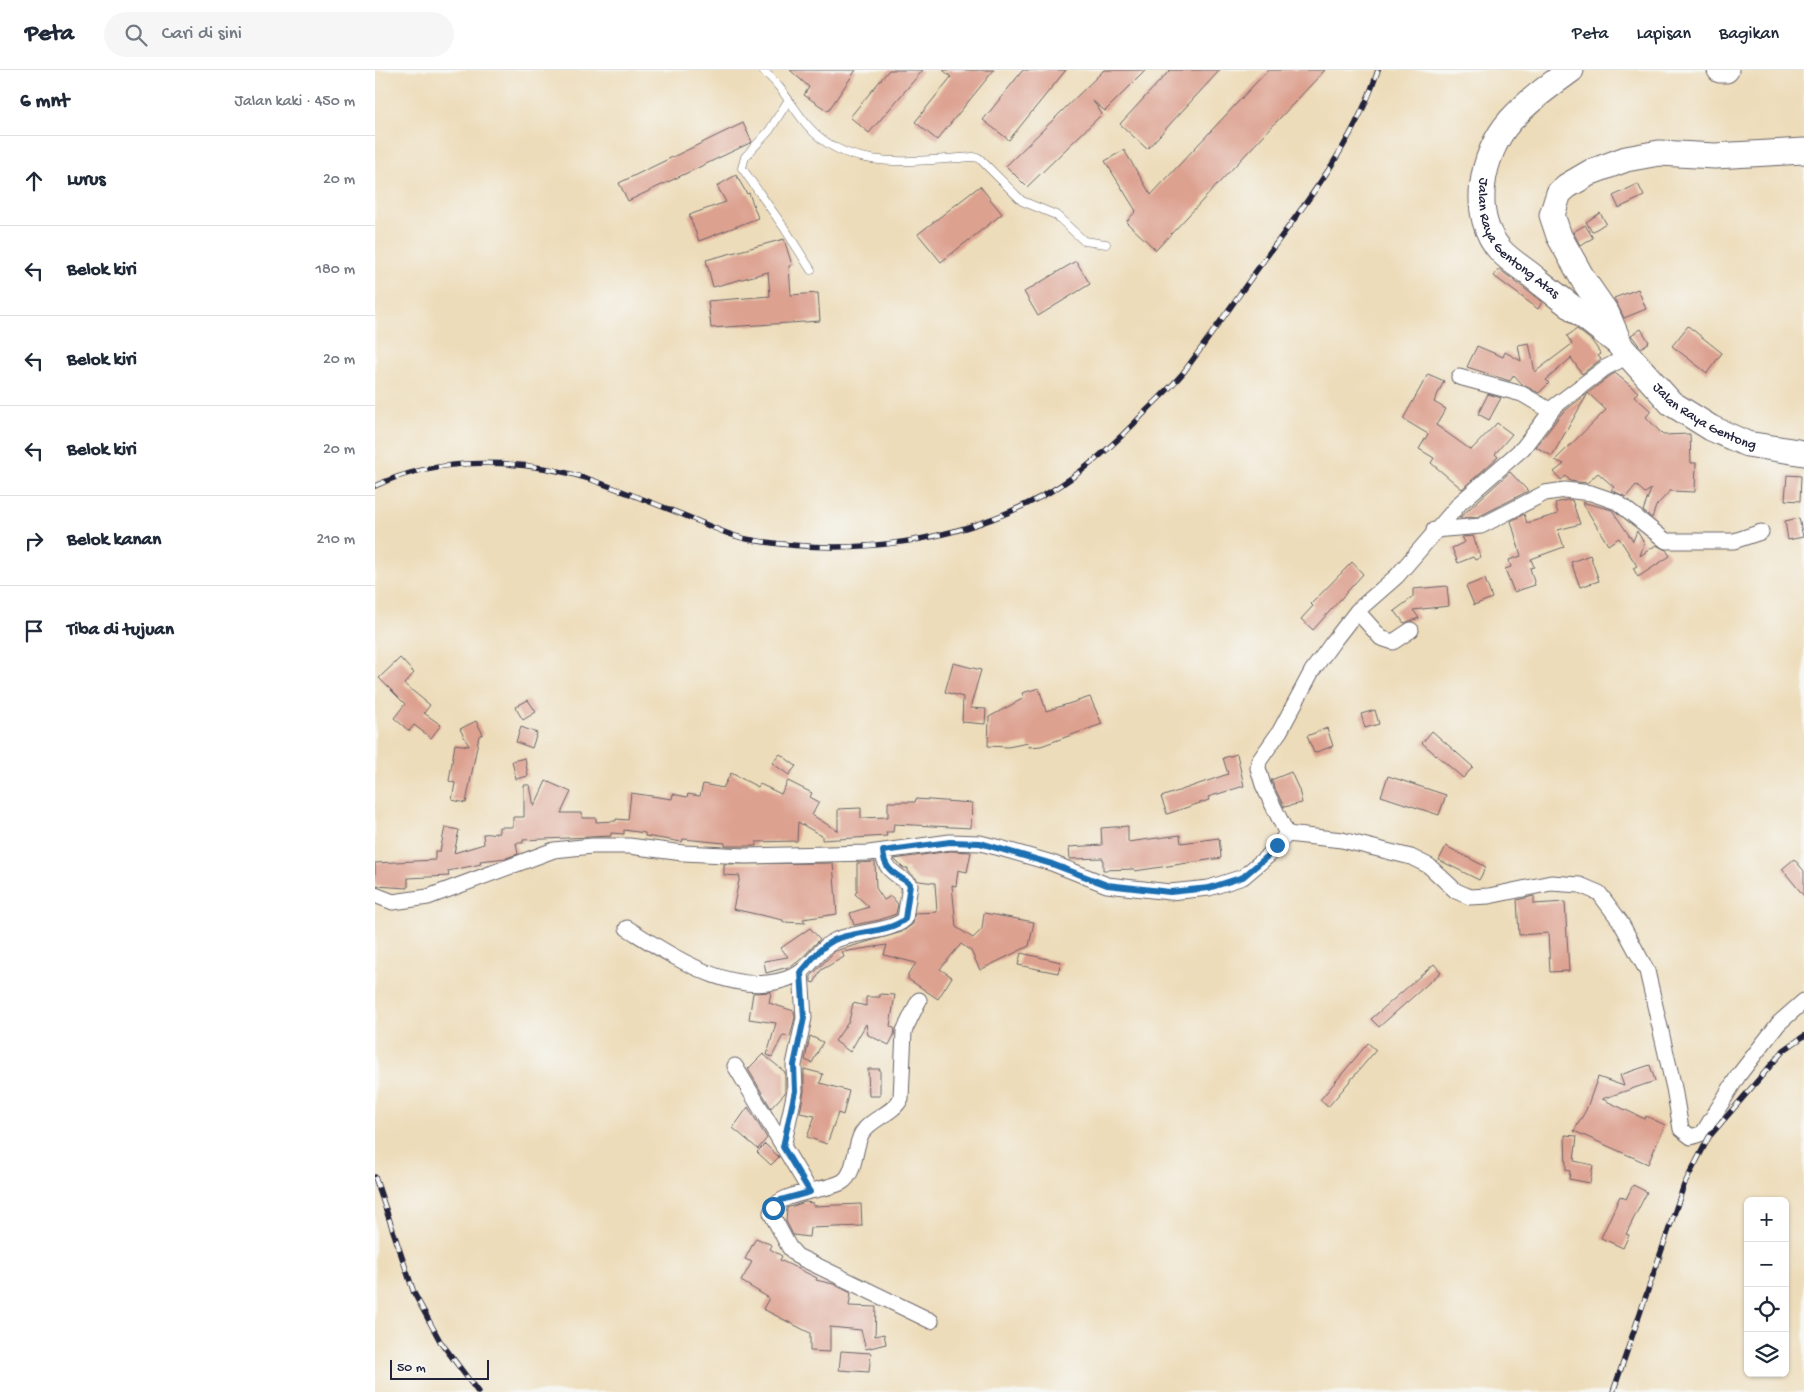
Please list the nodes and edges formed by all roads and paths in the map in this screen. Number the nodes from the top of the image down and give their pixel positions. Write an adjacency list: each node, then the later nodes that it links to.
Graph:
1 (762, 70): 5 (lane)
2 (1571, 70): 9 (highway, Jalan Raya Gentong Atas)
3 (1721, 70): 4 (highway)
4 (1726, 70)
5 (788, 101): 7 (lane); 8 (lane)
6 (1804, 151): 9 (highway)
7 (1107, 244)
8 (811, 270)
9 (1625, 351): 11 (street); 12 (highway, Jalan Raya Gentong)
10 (1459, 377): 11 (street)
11 (1551, 411): 13 (street)
12 (1804, 453)
13 (1434, 530): 14 (street); 15 (street)
14 (1761, 532)
15 (1357, 612): 16 (street); 17 (street)
16 (1411, 630)
17 (1287, 834): 18 (street); 23 (street)
18 (883, 851): 19 (street); 21 (street)
19 (375, 895)
20 (627, 928): 21 (street)
21 (801, 972): 25 (street)
22 (919, 1000): 26 (street)
23 (1804, 1001)
24 (735, 1066): 25 (street)
25 (783, 1147): 26 (street)
26 (810, 1192): 27 (street)
27 (931, 1321)

